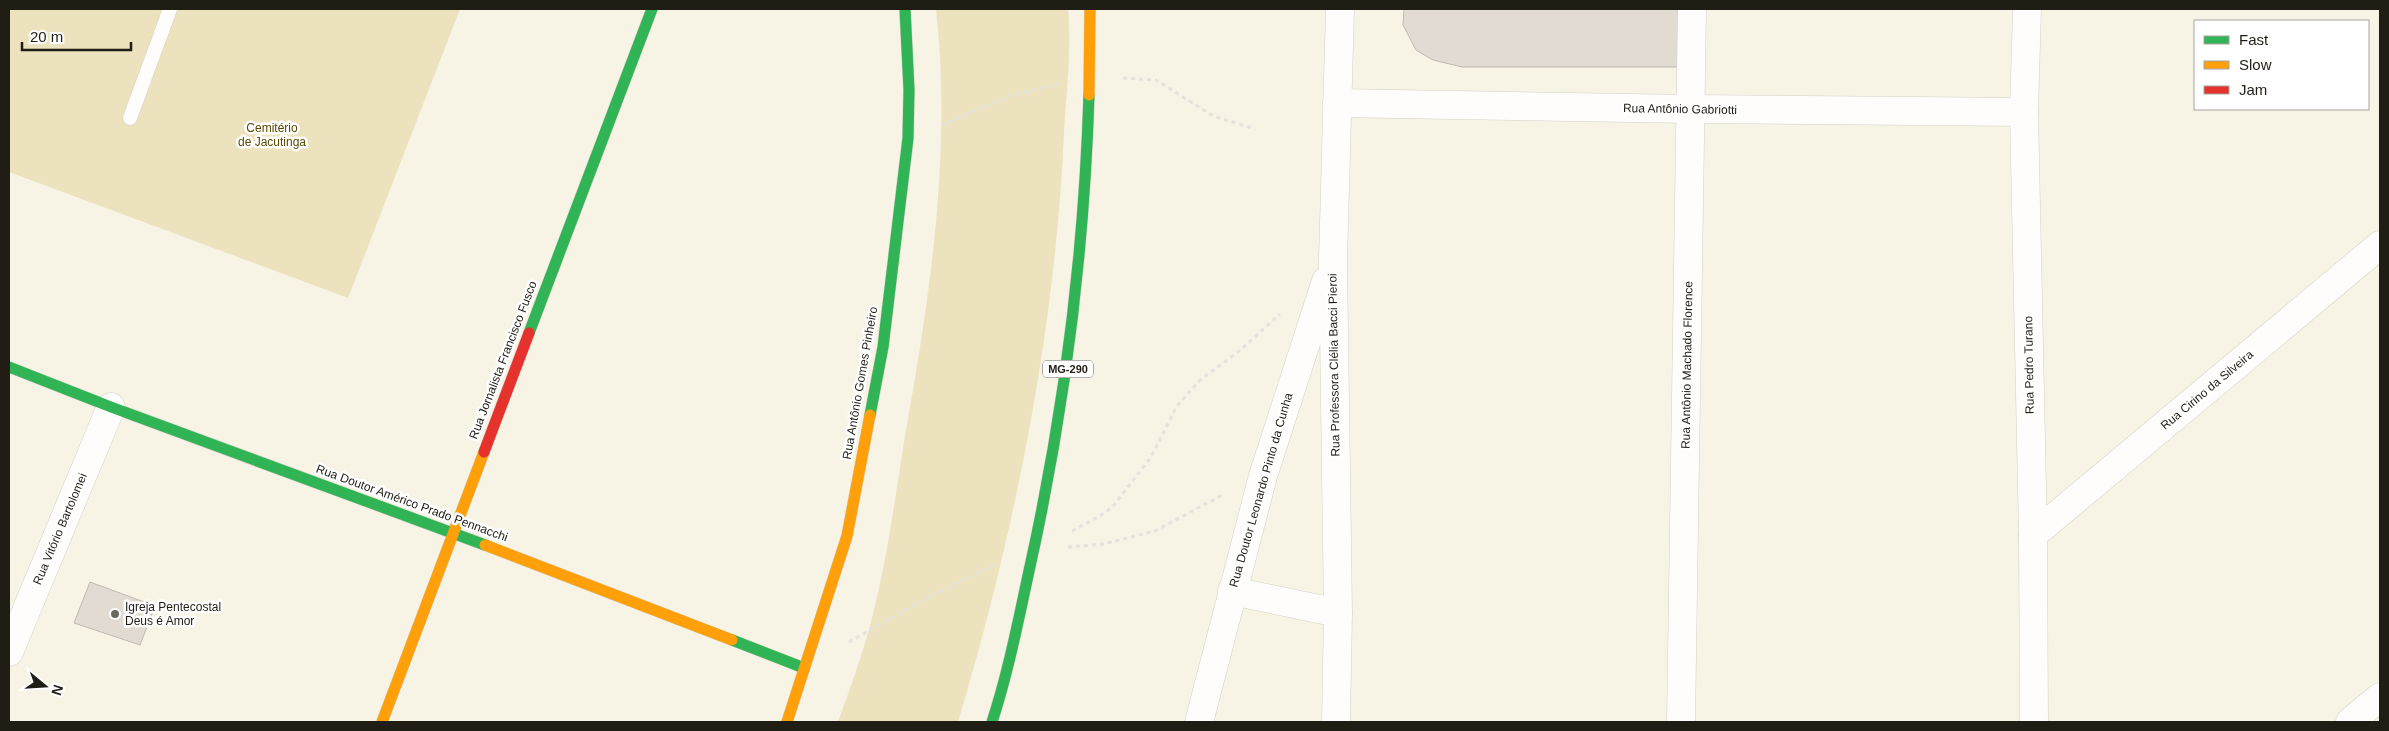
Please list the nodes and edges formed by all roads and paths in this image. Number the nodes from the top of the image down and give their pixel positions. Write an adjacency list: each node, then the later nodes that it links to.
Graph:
1 (170, 9): 12 (lane)
2 (652, 9): 21 (main road, Rua Jornalista Francisco Fusco)
3 (905, 9): 14 (main road, Rua Antônio Gomes Pinheiro)
4 (1090, 9): 8 (main road, MG-290)
5 (1340, 9): 9 (street, Rua Professora Clélia Bacci Pieroi)
6 (1692, 9): 10 (street, Rua Antônio Machado Florence)
7 (2027, 9): 11 (street, Rua Pedro Turano)
8 (1091, 76): 13 (path); 14 (path); 23 (main road, MG-290)
9 (1337, 103): 10 (street, Rua Antônio Gabriotti); 16 (street, Rua Professora Clélia Bacci Pieroi)
10 (1691, 109): 11 (street, Rua Antônio Gabriotti); 34 (street, Rua Antônio Machado Florence)
11 (2024, 112): 22 (street, Rua Pedro Turano)
12 (130, 118)
13 (1255, 129)
14 (908, 138): 27 (main road, Rua Antônio Gomes Pinheiro)
15 (2380, 245): 22 (street, Rua Cirino da Silveira)
16 (1333, 260): 20 (street, Rua Doutor Leonardo Pinto da Cunha); 25 (street, Rua Professora Clélia Bacci Pieroi)
17 (1284, 310): 23 (path)
18 (9, 367): 19 (main road, Rua Doutor Américo Prado Pennacchi)
19 (111, 407): 21 (main road, Rua Doutor Américo Prado Pennacchi); 26 (street, Rua Vitório Bartolomei)
20 (1263, 476): 23 (path); 24 (street, Rua Doutor Leonardo Pinto da Cunha)
21 (452, 532): 27 (main road, Rua Doutor Américo Prado Pennacchi); 29 (main road, Rua Jornalista Francisco Fusco)
22 (2033, 535): 35 (street, Rua Pedro Turano)
23 (1034, 551): 27 (path); 31 (main road, MG-290)
24 (1232, 591): 25 (street); 32 (street, Rua Doutor Leonardo Pinto da Cunha)
25 (1338, 613): 33 (street, Rua Professora Clélia Bacci Pieroi)
26 (9, 652)
27 (804, 668): 30 (main road, Rua Antônio Gomes Pinheiro)
28 (2380, 697): 36 (street)
29 (382, 722)
30 (787, 722)
31 (992, 722)
32 (1199, 722)
33 (1336, 722)
34 (1681, 722)
35 (2034, 722)
36 (2350, 722)

